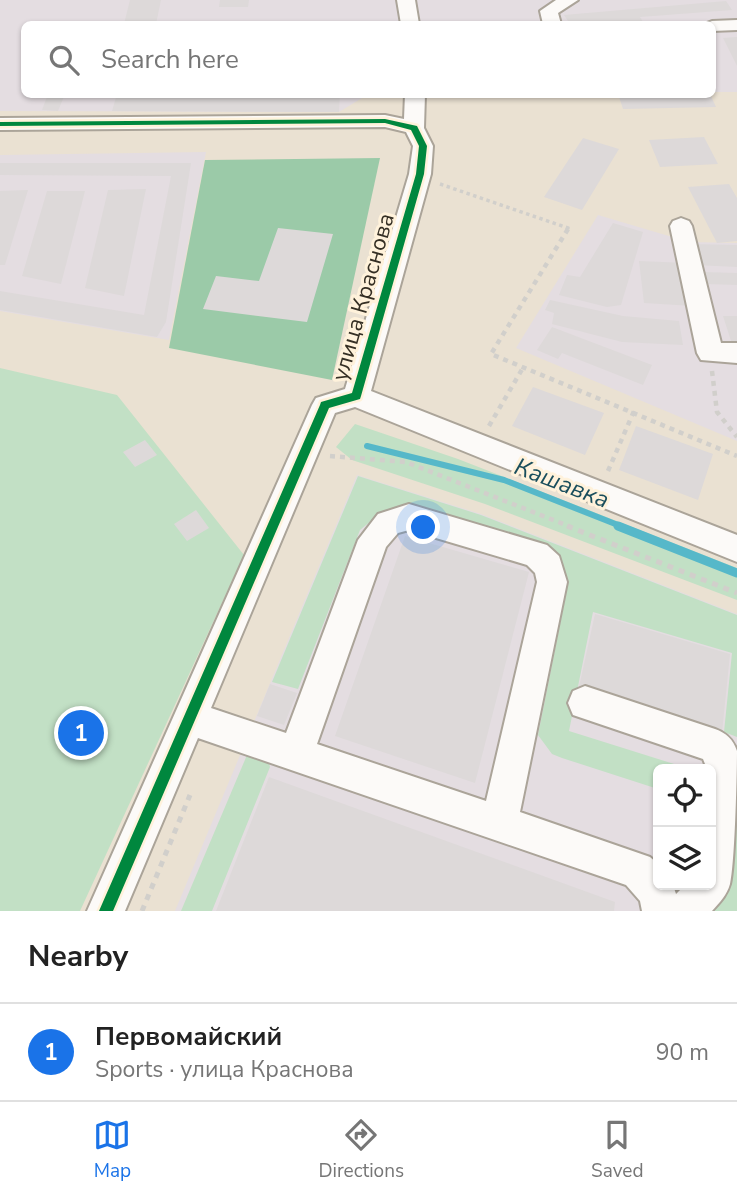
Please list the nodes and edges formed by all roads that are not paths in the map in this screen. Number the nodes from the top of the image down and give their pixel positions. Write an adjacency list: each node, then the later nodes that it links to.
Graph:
1 (406, 0): 3 (street)
2 (569, 0): 4 (street)
3 (410, 21)
4 (551, 21)
5 (737, 24): 6 (street)
6 (716, 26)
7 (415, 98): 9 (street, улица Краснова)
8 (0, 124): 9 (street)
9 (414, 128): 12 (street, улица Краснова)
10 (681, 226): 11 (street)
11 (737, 353)
12 (356, 396): 13 (street); 15 (street, улица Краснова)
13 (737, 549)
14 (585, 703): 18 (street)
15 (190, 718): 16 (street); 20 (street, улица Краснова)
16 (296, 754): 17 (street); 17 (street)
17 (499, 824): 21 (street)
18 (716, 836)
19 (705, 890): 22 (street)
20 (106, 911)
21 (661, 911)
22 (687, 911)

